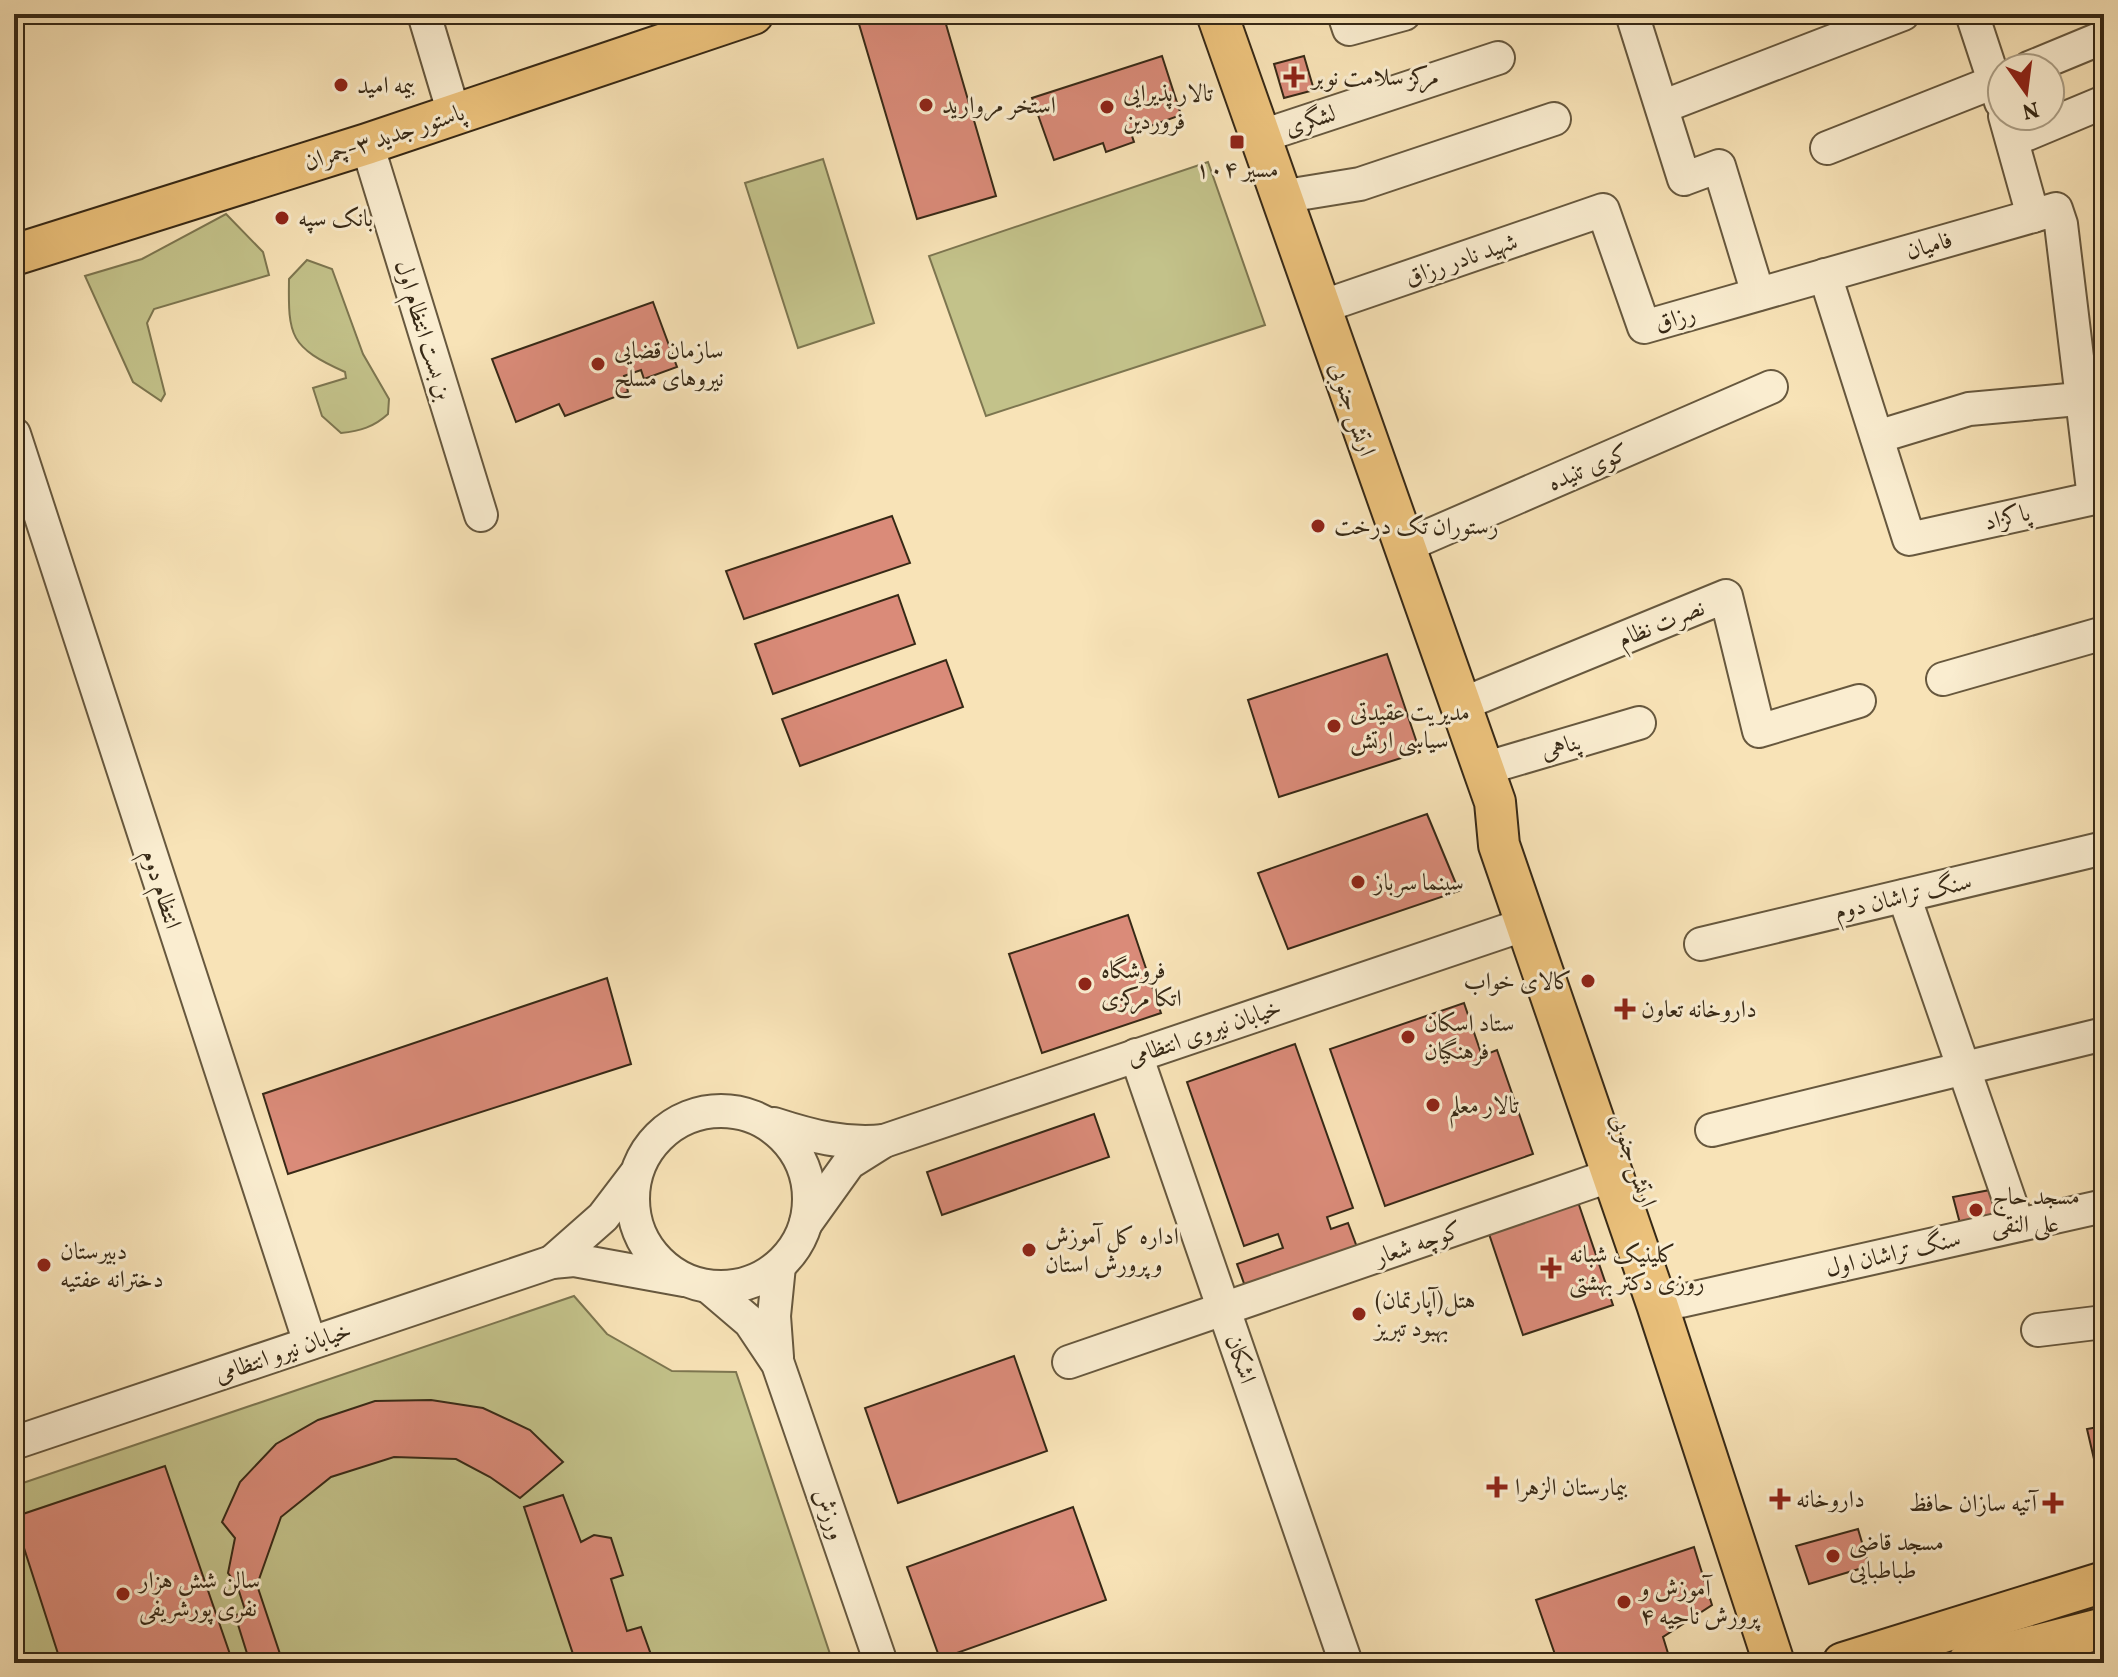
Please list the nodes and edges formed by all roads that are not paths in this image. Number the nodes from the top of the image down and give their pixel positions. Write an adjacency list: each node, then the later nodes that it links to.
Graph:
1 (424, 14): 17 (street)
2 (753, 14): 17 (main road, پاستور جدید ۳-چمران)
3 (1217, 14): 20 (main road, ارتش جنوبی)
4 (1344, 14): 5 (street)
5 (1404, 14)
6 (1632, 14): 15 (street)
7 (1903, 14): 15 (street)
8 (1972, 14): 11 (street)
9 (2104, 37): 10 (street)
10 (2066, 53)
11 (1986, 57)
12 (1498, 58): 20 (street, لشگری)
13 (1986, 98): 22 (street)
14 (2104, 102): 16 (street)
15 (1662, 107): 28 (street)
16 (2066, 112)
17 (454, 114): 21 (main road, پاستور جدید ۳-چمران)
18 (1554, 119): 23 (street)
19 (2011, 132): 25 (street)
20 (1259, 137): 23 (main road, ارتش جنوبی)
21 (367, 144): 26 (main road, پاستور جدید ۳-چمران); 35 (street, بن بست انتظام اول)
22 (1827, 148)
23 (1280, 197): 29 (main road, ارتش جنوبی)
24 (1603, 210): 28 (street, رزاق); 29 (street, شهید نادر رزاق)
25 (2047, 220): 27 (street, فامیان); 31 (street)
26 (14, 255)
27 (1825, 275): 28 (street, رزاق); 33 (street)
28 (1758, 294)
29 (1318, 308): 36 (main road, ارتش جنوبی)
30 (1771, 387): 36 (street, کوی تنیده)
31 (2093, 398): 33 (street); 34 (street)
32 (14, 434): 65 (street, انتظام دوم)
33 (1877, 437): 34 (street, پاکزاد)
34 (2099, 497)
35 (481, 515)
36 (1405, 546): 40 (main road, ارتش جنوبی)
37 (2104, 633): 38 (street)
38 (1943, 679)
39 (1859, 701): 40 (street, نصرت نظام)
40 (1460, 705): 42 (main road, ارتش جنوبی)
41 (1639, 723): 42 (street, پناهی)
42 (1489, 786): 45 (main road, ارتش جنوبی); 61 (main road, ارتش جنوبی)
43 (2104, 848): 44 (street, سنگ تراشان دوم)
44 (1904, 896): 46 (street, سنگ تراشان دوم); 49 (street)
45 (1526, 924): 48 (street, خیابان نیروی انتظامی); 54 (main road, ارتش جنوبی)
46 (1701, 944)
47 (2104, 1034): 49 (street)
48 (1136, 1055): 52 (street, خیابان نیروی انتظامی); 62 (street, اشکان)
49 (1963, 1069): 51 (street); 57 (street)
50 (757, 1118): 52 (street, خیابان نیروی انتظامی); 53 (street); 56 (street)
51 (1712, 1130)
52 (884, 1141): 56 (street, خیابان نیروی انتظامی)
53 (635, 1175): 58 (street, خیابان نیرو انتظامی); 60 (street)
54 (1612, 1175): 62 (street, کوچه شعار); 73 (main road, ارتش جنوبی)
55 (2104, 1206): 57 (street, سنگ تراشان اول)
56 (806, 1223): 59 (street)
57 (2018, 1225): 61 (street, سنگ تراشان اول)
58 (552, 1262): 60 (street, خیابان نیرو انتظامی); 65 (street, خیابان نیرو انتظامی)
59 (779, 1266): 60 (street); 67 (street, ورزش)
60 (697, 1283): 67 (street, ورزش)
61 (1681, 1301): 74 (main road, ارتش جنوبی)
62 (1224, 1310): 66 (street, کوچه شعار); 72 (street, اشکان)
63 (2104, 1322): 64 (street)
64 (2038, 1330)
65 (310, 1343): 68 (street, خیابان نیرو انتظامی)
66 (1069, 1362)
67 (778, 1364): 71 (street, ورزش)
68 (14, 1443)
69 (2104, 1582): 75 (main road)
70 (2104, 1628): 76 (main road)
71 (881, 1663)
72 (1346, 1663)
73 (1774, 1663)
74 (1801, 1663)
75 (1843, 1663)
76 (1968, 1663)

